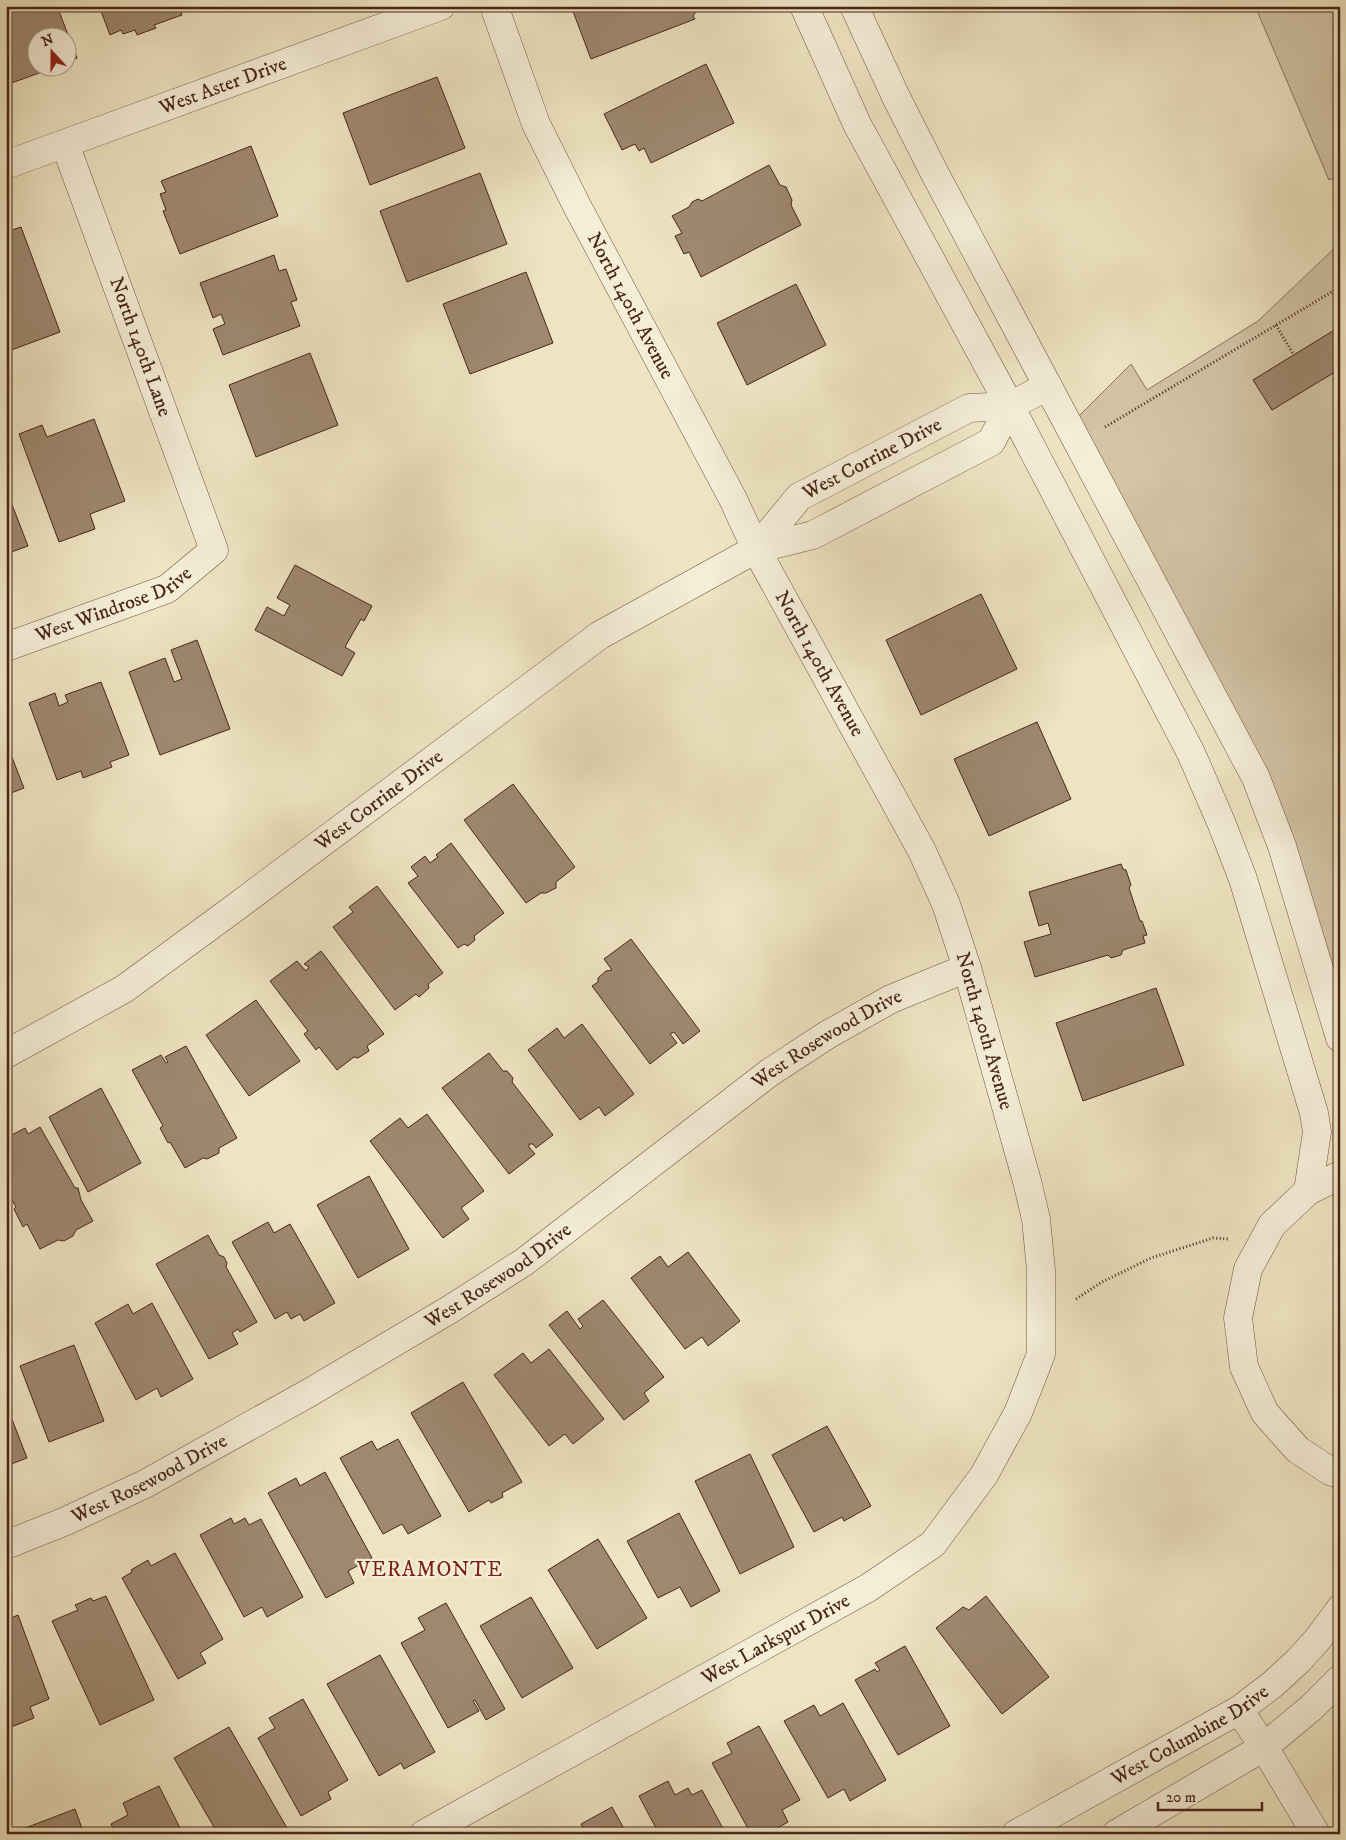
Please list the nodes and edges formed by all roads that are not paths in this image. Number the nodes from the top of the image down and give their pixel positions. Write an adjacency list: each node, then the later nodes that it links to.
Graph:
1 (441, 6): 5 (street, West Aster Drive)
2 (494, 6): 9 (street, North 140th Avenue)
3 (804, 6): 8 (street)
4 (854, 6): 7 (street)
5 (65, 144): 6 (street, West Aster Drive); 10 (street, North 140th Lane)
6 (6, 165)
7 (1048, 386): 8 (street, West Corrine Drive); 13 (street)
8 (1010, 406): 9 (street, West Corrine Drive); 9 (street, West Corrine Drive); 16 (street)
9 (756, 549): 12 (street, North 140th Avenue); 14 (street, West Corrine Drive)
10 (214, 550): 11 (street, West Windrose Drive)
11 (6, 647)
12 (967, 968): 17 (street, North 140th Avenue); 19 (street, West Rosewood Drive)
13 (1340, 1038)
14 (6, 1054)
15 (1340, 1175): 16 (street)
16 (1308, 1191): 18 (street)
17 (1041, 1354): 24 (street, West Larkspur Drive)
18 (1336, 1479)
19 (6, 1545)
20 (1340, 1609): 22 (street, West Columbine Drive)
21 (1340, 1679): 23 (street)
22 (1239, 1710): 23 (street); 25 (street, West Columbine Drive)
23 (1264, 1747): 26 (street); 27 (street)
24 (424, 1834)
25 (1016, 1834)
26 (1116, 1834)
27 (1316, 1834)

